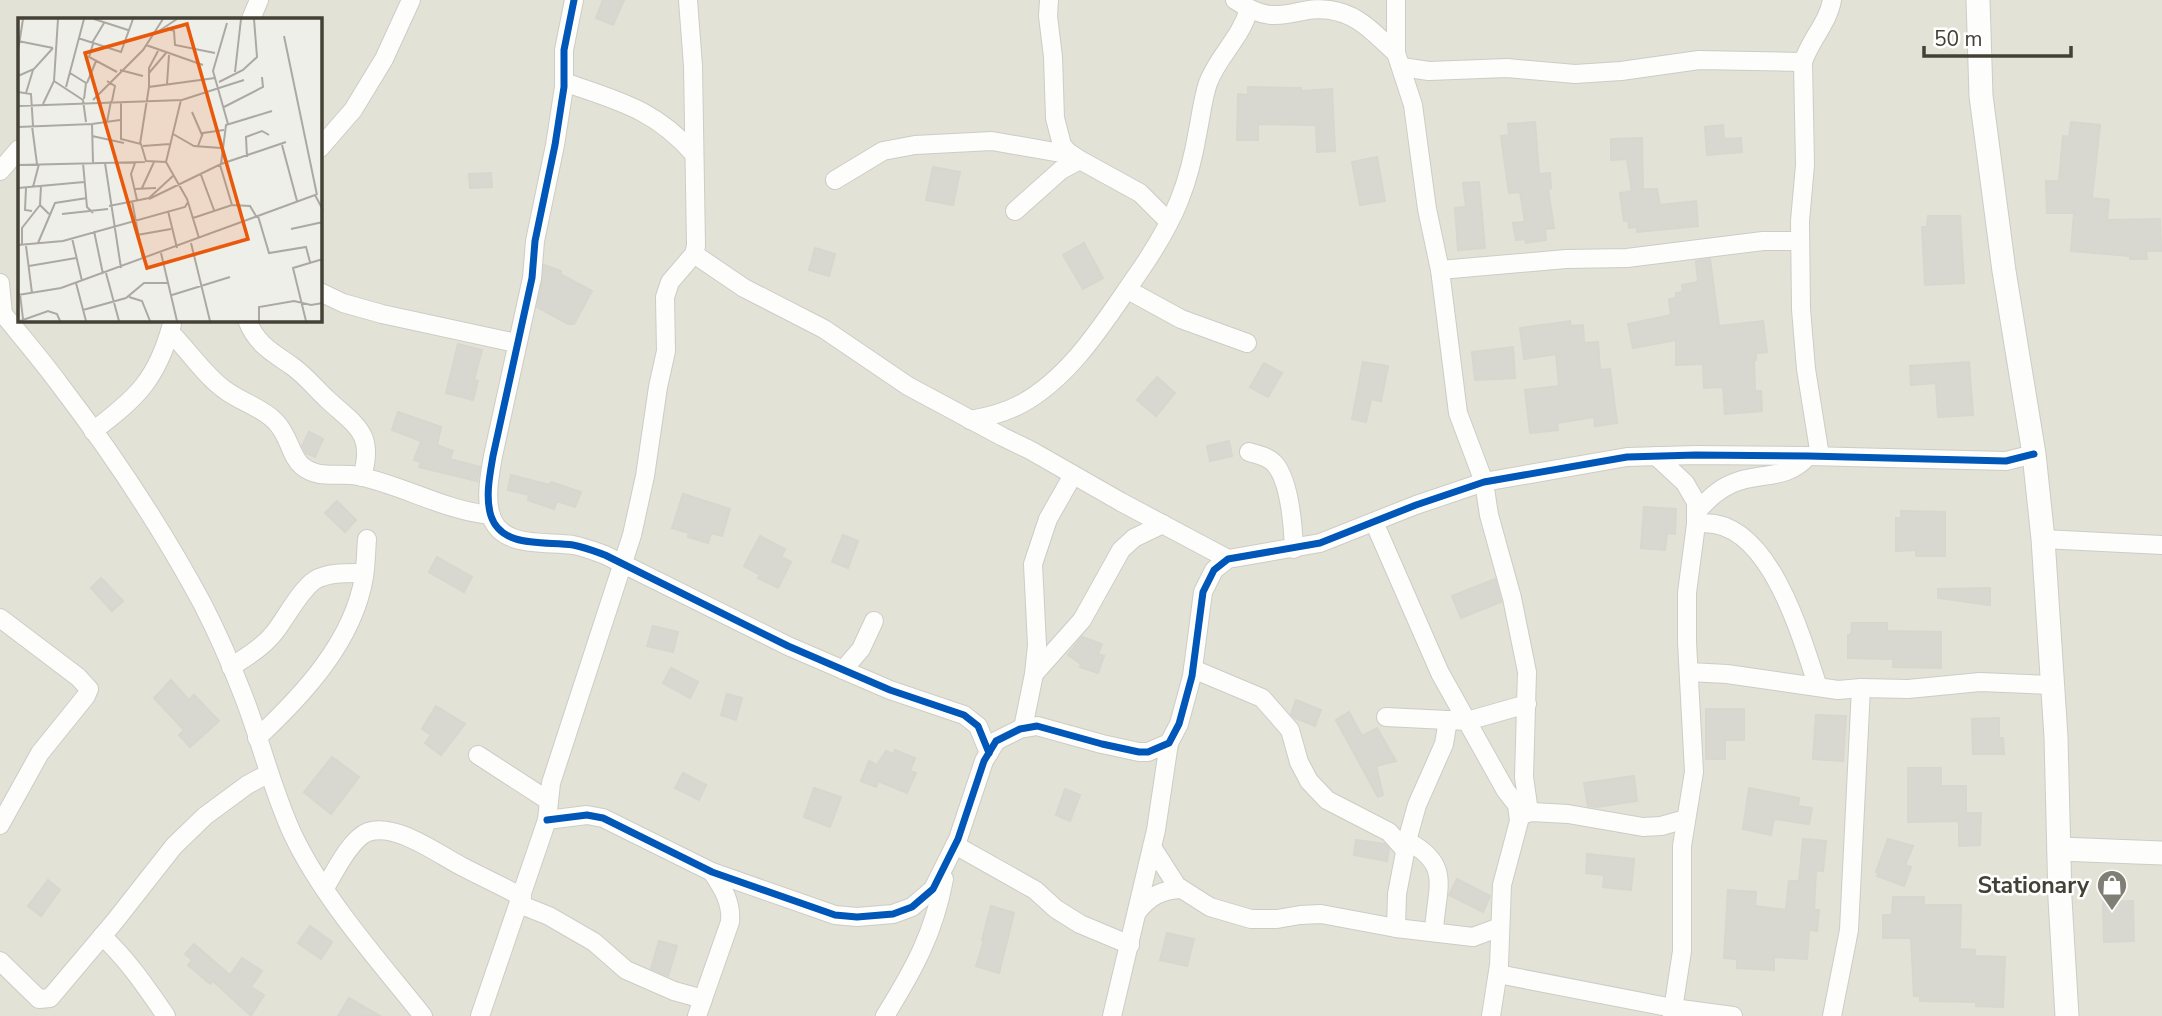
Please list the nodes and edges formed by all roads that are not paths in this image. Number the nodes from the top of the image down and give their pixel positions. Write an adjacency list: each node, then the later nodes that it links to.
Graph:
1 (259, 0): 11 (street)
2 (411, 0): 15 (street)
3 (574, 0): 14 (street)
4 (688, 0): 17 (street)
5 (1049, 0): 18 (street)
6 (1396, 0): 12 (street)
7 (1832, 0): 13 (street)
8 (1978, 0): 37 (street)
9 (1242, 5): 10 (street); 22 (street)
10 (1333, 5): 12 (street)
11 (251, 18)
12 (1399, 60): 13 (street); 25 (street)
13 (1802, 62): 23 (street)
14 (564, 82): 17 (street); 32 (street)
15 (322, 146)
16 (18, 150): 19 (street)
17 (694, 154): 24 (street)
18 (1076, 158): 20 (street); 21 (street); 22 (street)
19 (0, 171)
20 (835, 180)
21 (1015, 211)
22 (1169, 222): 27 (street)
23 (1800, 241): 25 (street); 39 (street)
24 (694, 254): 34 (street); 52 (street)
25 (1440, 270): 42 (street)
26 (0, 283): 29 (street)
27 (1128, 290): 33 (street); 34 (street)
28 (322, 293): 32 (street)
29 (1, 312): 35 (street)
30 (248, 322): 41 (street)
31 (172, 326): 35 (street); 41 (street)
32 (516, 343): 43 (street)
33 (1247, 343)
34 (970, 420): 40 (street)
35 (93, 431): 56 (street)
36 (1249, 452): 50 (street)
37 (2034, 454): 39 (street); 48 (street)
38 (1656, 456): 39 (street); 42 (street); 44 (street)
39 (1814, 456): 44 (street)
40 (1073, 475): 46 (street); 60 (street)
41 (362, 477): 43 (street)
42 (1484, 482): 45 (street); 64 (street)
43 (491, 515): 52 (street)
44 (1696, 518): 59 (street); 62 (street)
45 (1374, 522): 50 (street); 67 (street)
46 (1163, 524): 51 (street); 60 (street)
47 (367, 539): 53 (street)
48 (2043, 539): 49 (street); 61 (street)
49 (2162, 545)
50 (1294, 549): 51 (street)
51 (1228, 559): 57 (street)
52 (623, 565): 58 (street); 74 (street)
53 (364, 573): 56 (street); 69 (street)
54 (0, 618): 78 (street)
55 (874, 621): 58 (street)
56 (231, 667): 69 (street)
57 (1193, 669): 70 (street); 80 (street)
58 (843, 670): 71 (street)
59 (1689, 672): 62 (street); 76 (street)
60 (1034, 674): 68 (street)
61 (2053, 685): 63 (street); 82 (street)
62 (1818, 687): 63 (street)
63 (1861, 688): 107 (street)
64 (1527, 704): 67 (street); 75 (street)
65 (1386, 717): 66 (street)
66 (1448, 720): 67 (street); 80 (street)
67 (1467, 721): 75 (street)
68 (1024, 728): 70 (street); 71 (street)
69 (257, 738): 73 (street)
70 (1169, 743): 81 (street)
71 (989, 753): 79 (street)
72 (478, 755): 74 (street)
73 (269, 773): 86 (street); 93 (street)
74 (549, 801): 77 (street)
75 (1525, 814): 76 (street); 90 (street)
76 (1686, 819): 99 (street)
77 (547, 820): 85 (street); 88 (street)
78 (0, 825)
79 (955, 845): 84 (street); 95 (street)
80 (1406, 845): 91 (street); 92 (street)
81 (1152, 847): 87 (street); 89 (street)
82 (2059, 849): 83 (street); 108 (street)
83 (2162, 853)
84 (946, 865): 85 (street); 103 (street)
85 (712, 872): 98 (street)
86 (325, 888): 88 (street); 101 (street)
87 (1181, 889): 89 (street); 91 (street)
88 (520, 901): 98 (street); 102 (street)
89 (1137, 912): 95 (street)
90 (1500, 927): 94 (street); 97 (street)
91 (1396, 928): 92 (street)
92 (1434, 931): 94 (street)
93 (102, 936): 96 (street); 100 (street)
94 (1474, 937): 97 (street)
95 (1130, 945): 104 (street)
96 (0, 961)
97 (1498, 970): 99 (street); 105 (street)
98 (700, 1008)
99 (1673, 1012): 106 (street)
100 (166, 1016)
101 (422, 1016)
102 (480, 1016)
103 (886, 1016)
104 (1112, 1016)
105 (1491, 1016)
106 (1733, 1016)
107 (1832, 1016)
108 (2067, 1016)

